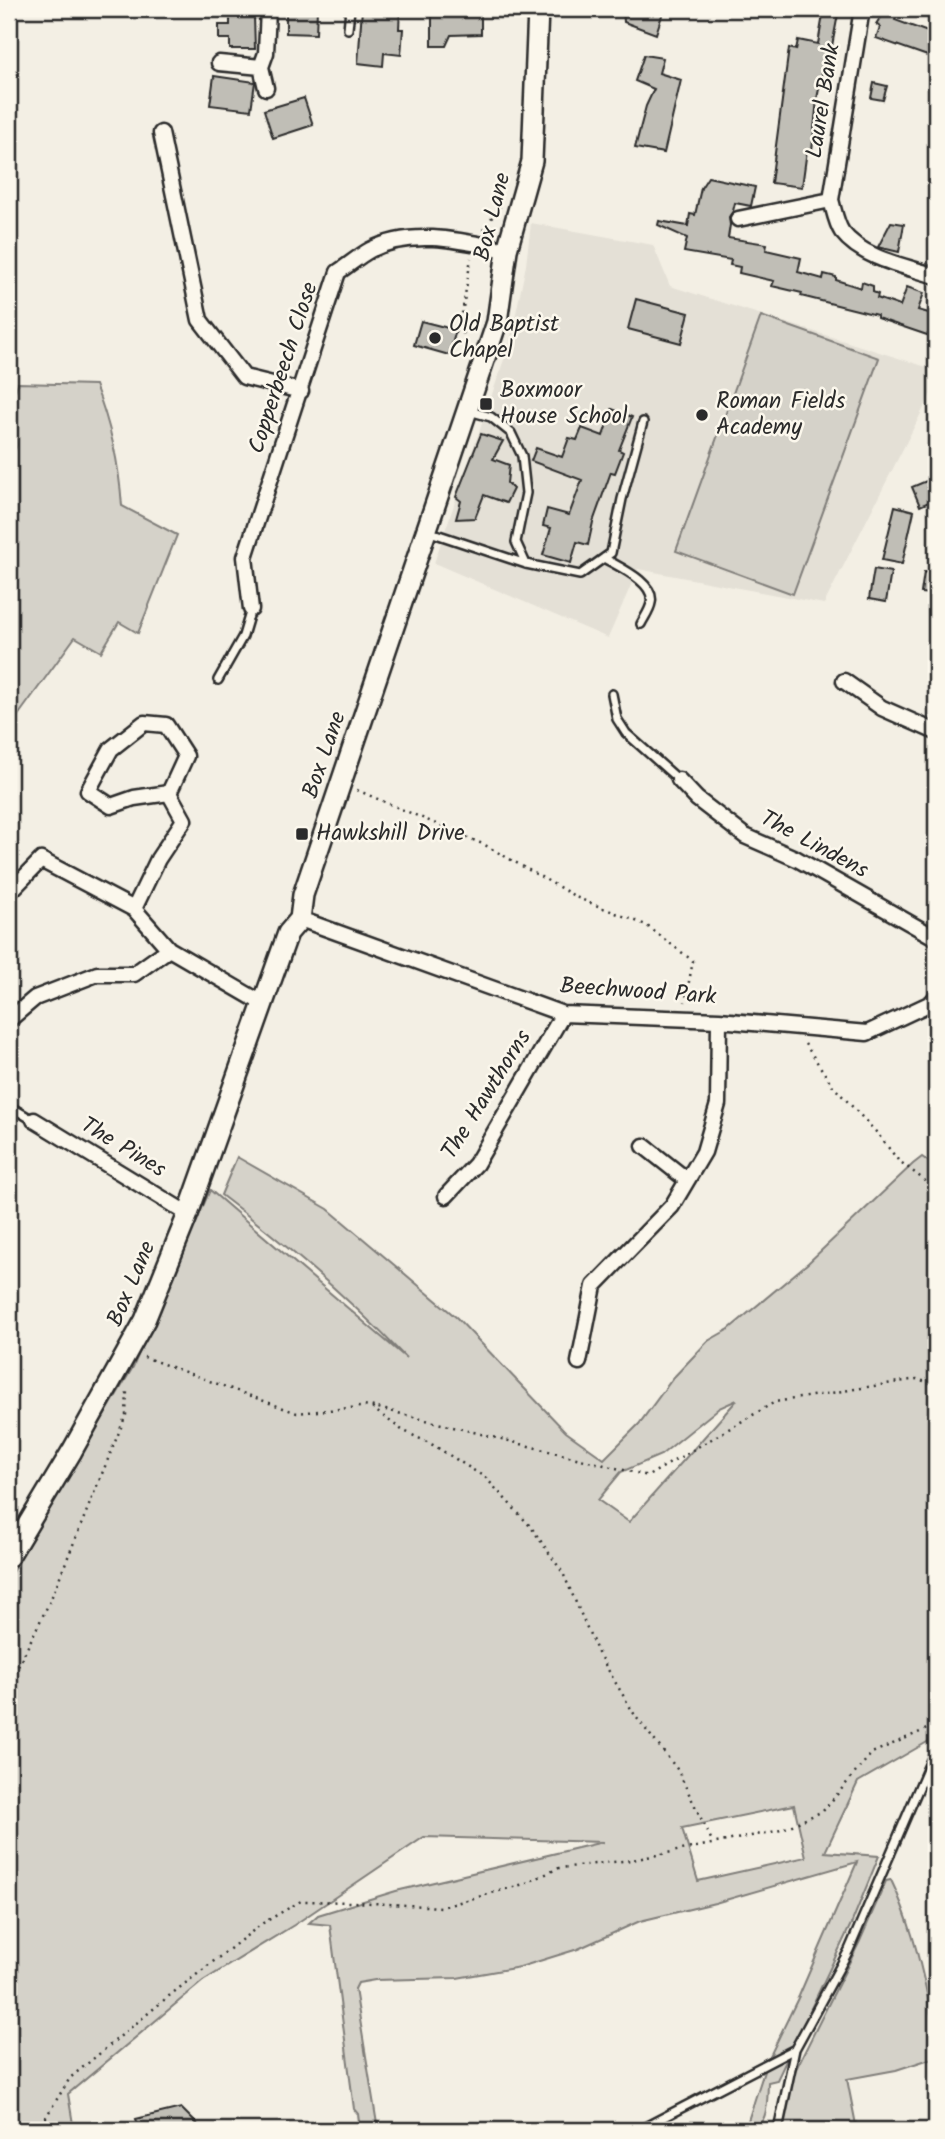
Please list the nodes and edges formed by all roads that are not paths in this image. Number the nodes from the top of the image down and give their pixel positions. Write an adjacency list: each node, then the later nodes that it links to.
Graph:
1 (268, 9): 7 (street)
2 (350, 9): 5 (lane)
3 (538, 9): 12 (main road, Box Lane)
4 (862, 9): 10 (street, Laurel Bank)
5 (348, 29)
6 (219, 63): 7 (street)
7 (261, 67): 8 (street)
8 (266, 88)
9 (161, 133): 14 (street)
10 (831, 200): 11 (street); 13 (street, Laurel Bank)
11 (738, 219)
12 (507, 250): 14 (street, Copperbeech Close); 15 (main road, Box Lane)
13 (936, 276)
14 (301, 391): 20 (street, Copperbeech Close)
15 (467, 411): 17 (main road, Box Lane); 19 (lane)
16 (643, 422): 18 (lane)
17 (426, 531): 19 (lane); 30 (main road, Box Lane)
18 (604, 558): 19 (lane); 21 (lane)
19 (526, 564)
20 (251, 609): 22 (lane)
21 (641, 624)
22 (218, 680)
23 (844, 681): 25 (street)
24 (612, 694): 26 (lane)
25 (936, 732)
26 (679, 779): 31 (street, The Lindens)
27 (169, 793): 27 (street); 29 (street)
28 (9, 893): 29 (street)
29 (134, 909): 32 (street)
30 (300, 919): 34 (main road, Box Lane); 35 (street, Beechwood Park)
31 (936, 938)
32 (169, 949): 34 (street); 36 (street)
33 (936, 997): 37 (street, Beechwood Park)
34 (262, 1003): 43 (main road, Box Lane)
35 (563, 1014): 37 (street, Beechwood Park); 42 (street, The Hawthorns)
36 (9, 1020)
37 (719, 1020): 41 (street)
38 (9, 1106): 39 (lane)
39 (34, 1120): 43 (street, The Pines)
40 (644, 1146): 41 (street)
41 (687, 1180): 44 (street)
42 (446, 1196)
43 (188, 1214): 45 (main road, Box Lane)
44 (579, 1362)
45 (9, 1556)
46 (936, 1748): 47 (lane)
47 (795, 2049): 48 (lane); 49 (lane)
48 (639, 2130)
49 (778, 2130)

